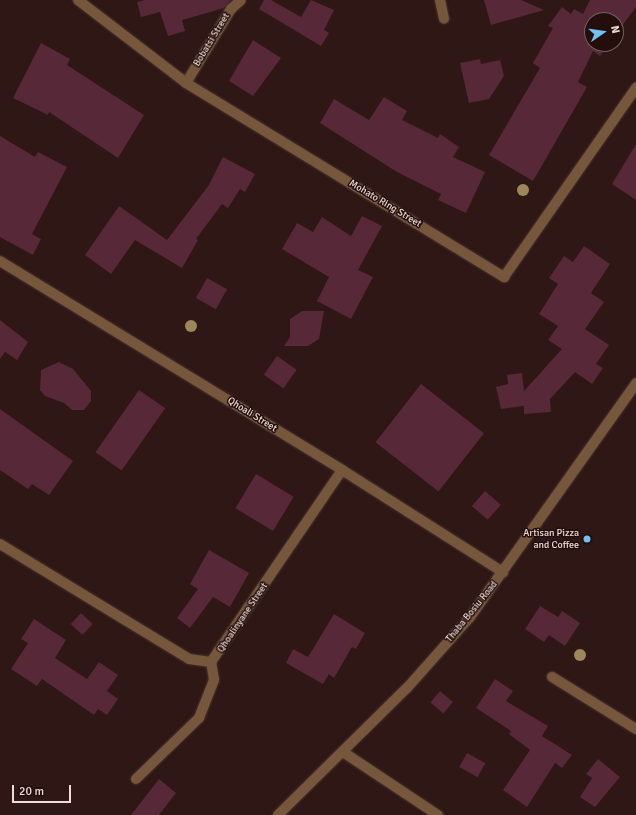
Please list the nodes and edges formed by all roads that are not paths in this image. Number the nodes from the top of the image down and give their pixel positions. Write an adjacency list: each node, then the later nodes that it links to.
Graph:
1 (78, 0): 5 (street, Mohato Ring Street)
2 (241, 0): 5 (street, Bobatsi Street)
3 (440, 0): 4 (street)
4 (444, 19)
5 (186, 83): 6 (street, Mohato Ring Street)
6 (636, 88)
7 (0, 261): 9 (street, Qhoali Street)
8 (636, 383): 11 (street, Thaba Bosiu Road)
9 (342, 470): 11 (street, Qhoali Street); 12 (street, Qhoalinyane Street)
10 (0, 544): 12 (street, Qhoalinyane Street)
11 (502, 572): 15 (street, Thaba Bosiu Road)
12 (211, 662): 16 (street)
13 (552, 677): 14 (street)
14 (636, 728)
15 (343, 752): 17 (street, Thaba Bosiu Road); 18 (street)
16 (136, 779)
17 (278, 815)
18 (438, 815)

